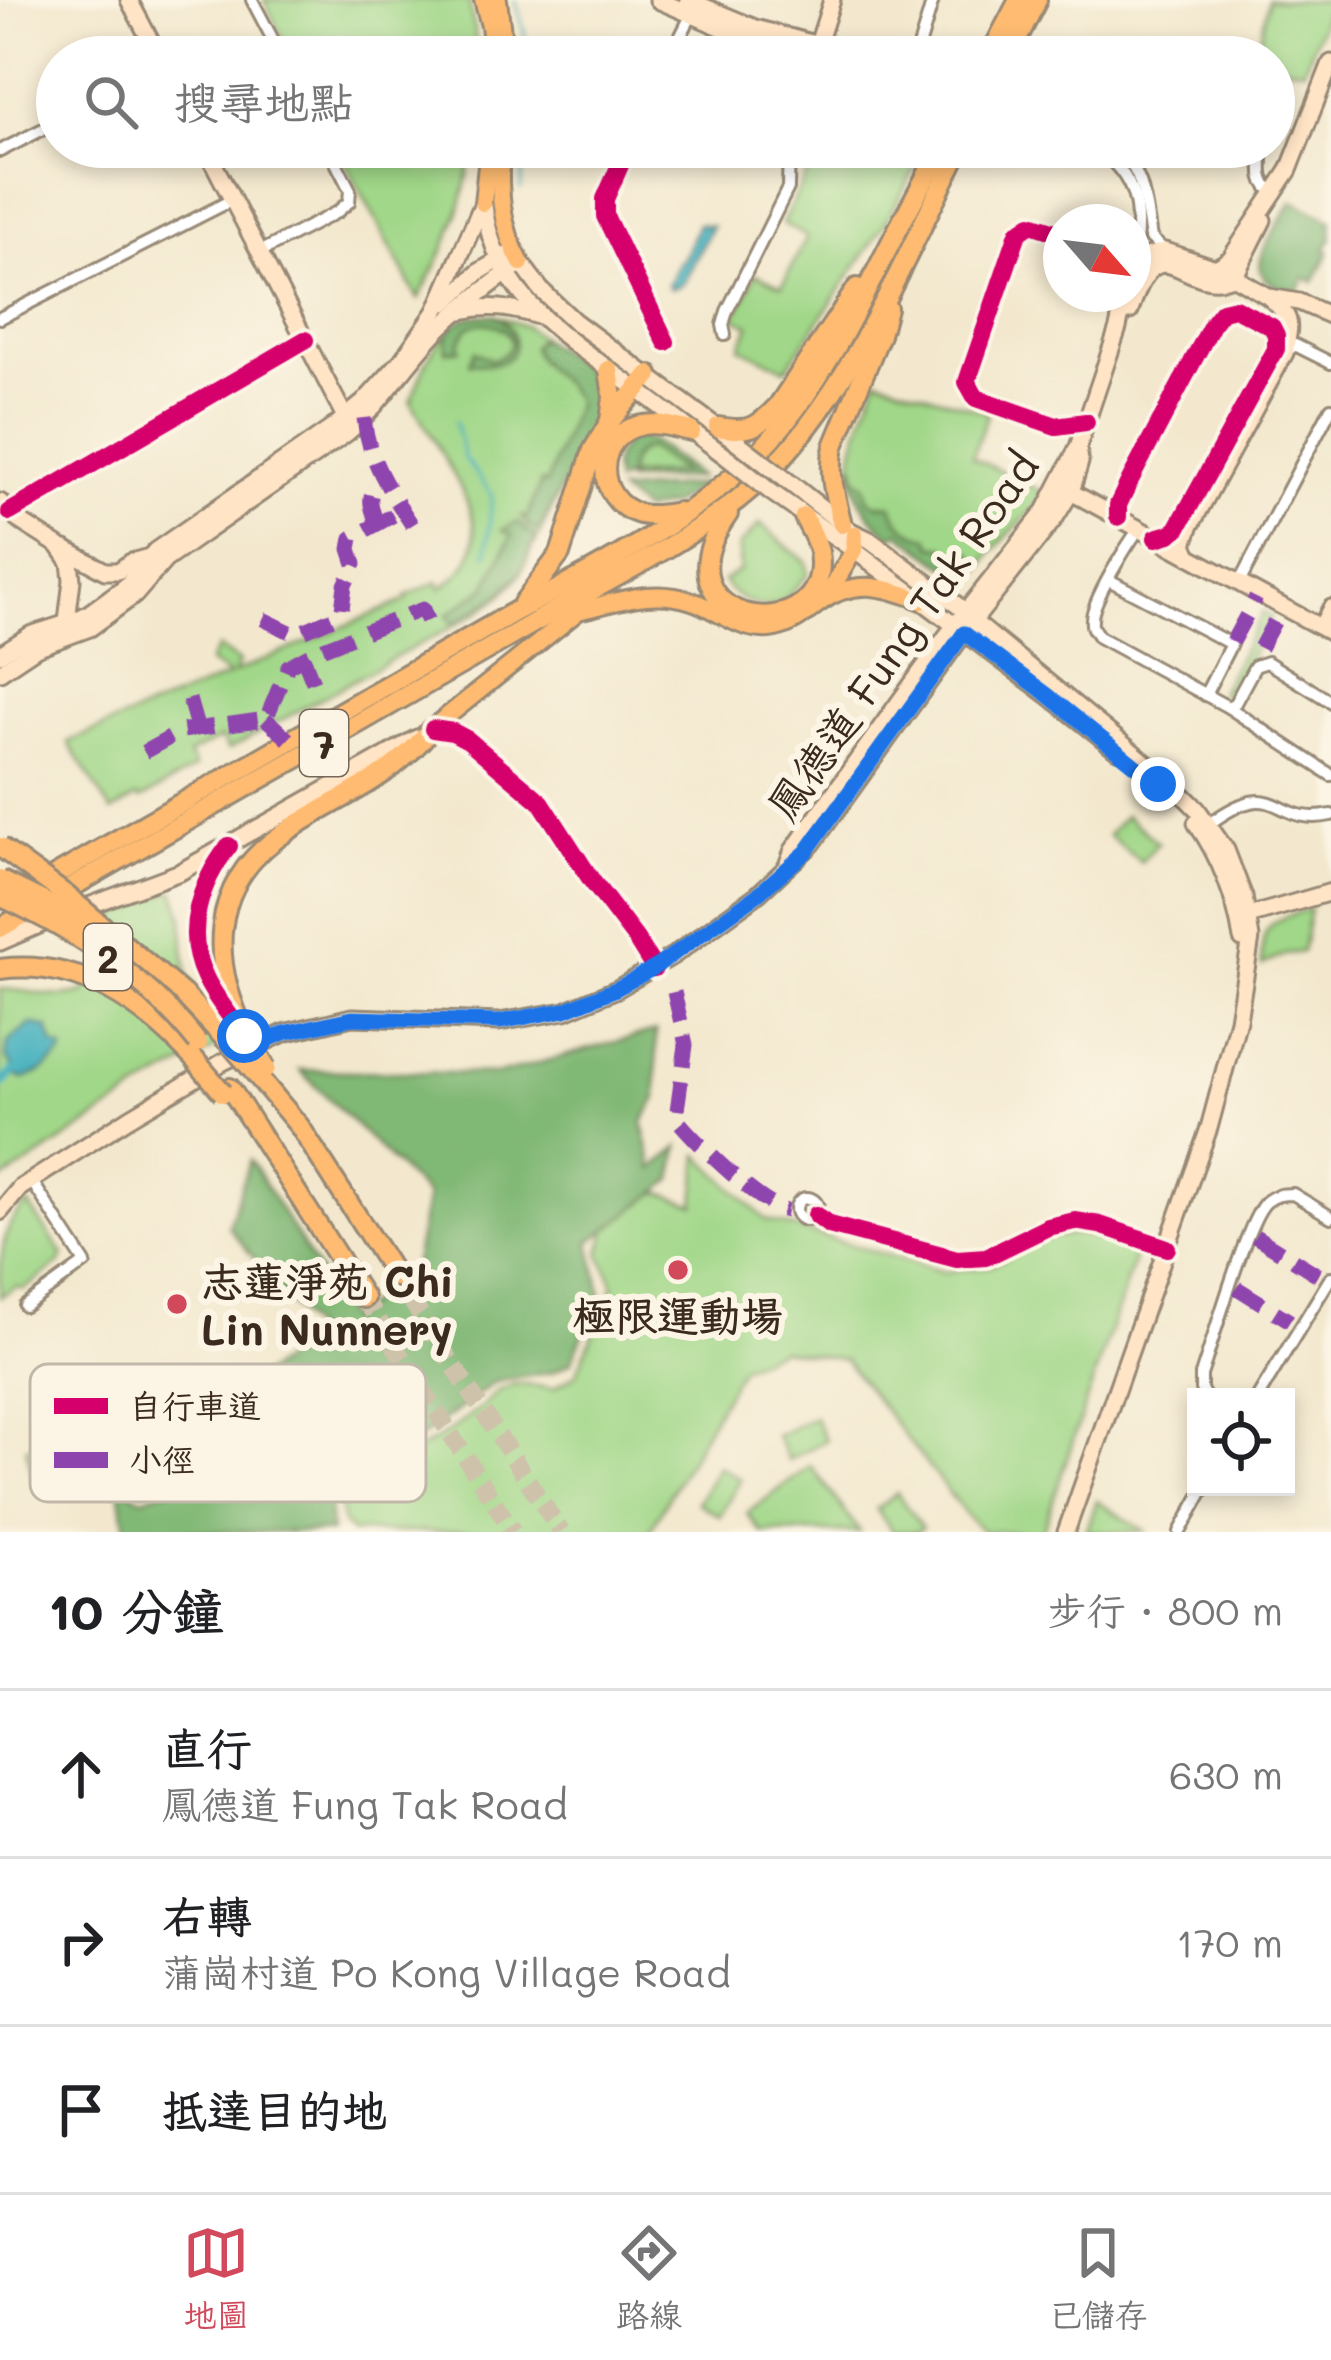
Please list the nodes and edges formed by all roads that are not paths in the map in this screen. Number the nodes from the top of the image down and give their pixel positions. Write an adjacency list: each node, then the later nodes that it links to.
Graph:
1 (129, 0): 11 (main road)
2 (252, 0): 12 (street)
3 (483, 0): 13 (main road)
4 (498, 0): 14 (main road)
5 (658, 0): 10 (main road)
6 (832, 0): 17 (main road)
7 (934, 0): 18 (street)
8 (1019, 0): 19 (highway)
9 (1037, 0): 20 (highway)
10 (692, 6): 15 (street); 16 (main road)
11 (148, 36)
12 (270, 36)
13 (491, 36)
14 (502, 36)
15 (679, 36)
16 (774, 36)
17 (820, 36)
18 (923, 36)
19 (1000, 36)
20 (1019, 36)
21 (1331, 62): 24 (main road)
22 (36, 133): 23 (street)
23 (0, 151)
24 (1295, 155)
25 (216, 168): 38 (main road)
26 (339, 168): 43 (street)
27 (487, 168): 39 (main road)
28 (500, 168): 46 (main road)
29 (619, 168): 60 (street)
30 (788, 168): 58 (street)
31 (931, 168): 45 (highway, 7)
32 (951, 168): 50 (highway, 7)
33 (1120, 168): 40 (street)
34 (1134, 168): 42 (street)
35 (1263, 168): 37 (street)
36 (1288, 168): 37 (main road)
37 (1272, 198): 47 (main road); 49 (main road)
38 (232, 200): 43 (main road); 56 (street)
39 (483, 203): 46 (main road); 52 (main road)
40 (1135, 204)
41 (1043, 228): 69 (street)
42 (1165, 251): 44 (main road); 47 (main road)
43 (260, 252): 59 (main road)
44 (1151, 255)
45 (883, 256): 72 (highway); 75 (highway, 7)
46 (510, 262): 52 (main road); 53 (main road); 55 (main road); 64 (main road)
47 (1216, 268): 49 (main road)
48 (1151, 269): 49 (main road)
49 (1235, 276): 51 (main road)
50 (891, 291): 74 (highway, 7); 81 (highway)
51 (1269, 297): 57 (main road); 61 (main road)
52 (436, 311): 66 (main road)
53 (457, 312): 55 (main road); 67 (main road)
54 (1122, 312): 69 (main road, 鳳德道 Fung Tak Road)
55 (541, 317): 63 (main road)
56 (0, 318)
57 (1331, 318): 61 (main road)
58 (725, 335)
59 (305, 340): 66 (main road); 76 (street)
60 (666, 342)
61 (1283, 342): 62 (street); 78 (street); 79 (main road); 82 (street)
62 (1331, 363)
63 (609, 370): 64 (main road); 68 (highway)
64 (644, 383): 68 (highway); 70 (main road); 71 (main road)
65 (1331, 408): 87 (street)
66 (345, 417): 67 (main road); 85 (main road)
67 (364, 418): 96 (main road)
68 (610, 421): 92 (highway)
69 (1086, 422): 73 (main road, 鳳德道 Fung Tak Road)
70 (718, 427): 72 (highway)
71 (691, 431): 72 (main road); 75 (highway)
72 (738, 444): 77 (main road, bridge); 81 (main road, bridge)
73 (1066, 486): 78 (main road); 94 (main road, 鳳德道 Fung Tak Road)
74 (738, 500): 77 (highway); 88 (highway, 7)
75 (684, 512): 92 (highway, 7)
76 (7, 514): 83 (main road)
77 (804, 517): 81 (main road)
78 (1118, 517): 80 (main road)
79 (1190, 527): 82 (main road); 84 (main road)
80 (1138, 529): 82 (main road); 86 (street)
81 (850, 536): 89 (main road); 90 (main road); 94 (main road)
82 (1156, 538): 84 (main road)
83 (59, 546): 85 (main road); 96 (main road)
84 (1189, 556): 87 (main road)
85 (149, 557): 96 (main road)
86 (1109, 580): 99 (street); 99 (street)
87 (1239, 583): 95 (main road)
88 (598, 589): 93 (main road); 115 (highway, 7)
89 (922, 602): 90 (main road); 94 (main road)
90 (820, 603): 93 (main road)
91 (1331, 608): 95 (main road)
92 (516, 610): 113 (highway, 7)
93 (582, 610): 100 (main road)
94 (964, 622): 107 (main road); 114 (main road); 118 (main road, 鳳德道 Fung Tak Road)
95 (1326, 630)
96 (65, 631): 97 (main road); 98 (main road)
97 (0, 654)
98 (0, 672)
99 (1204, 695): 102 (street)
100 (471, 698): 103 (main road); 104 (main road)
101 (1331, 702): 102 (street)
102 (1228, 707): 105 (street)
103 (432, 729): 104 (main road); 108 (main road); 121 (highway, bridge)
104 (475, 745): 118 (main road)
105 (1331, 775)
106 (1331, 815): 107 (street)
107 (1209, 824): 114 (main road)
108 (230, 846): 117 (main road); 120 (main road)
109 (0, 847): 116 (highway, bridge)
110 (0, 880): 116 (highway, 2, bridge)
111 (1331, 892): 114 (main road)
112 (0, 896): 122 (highway, 2, bridge)
113 (0, 905)
114 (1243, 917): 127 (main road)
115 (0, 928)
116 (118, 939): 121 (highway, 2, bridge)
117 (0, 942)
118 (654, 968): 120 (main road, 鳳德道 Fung Tak Road)
119 (0, 969): 122 (highway, bridge)
120 (251, 1048): 123 (main road, 鳳德道 Fung Tak Road)
121 (261, 1070): 128 (highway)
122 (227, 1090): 130 (highway)
123 (31, 1180): 124 (main road, 鳳德道 Fung Tak Road); 131 (street)
124 (0, 1213)
125 (816, 1215): 127 (street)
126 (1331, 1217): 132 (street)
127 (1167, 1248): 135 (main road)
128 (396, 1277)
129 (1331, 1277): 133 (street)
130 (364, 1298)
131 (26, 1306)
132 (1201, 1388)
133 (1263, 1388)
134 (1200, 1496): 136 (street)
135 (1066, 1532)
136 (1180, 1532)

